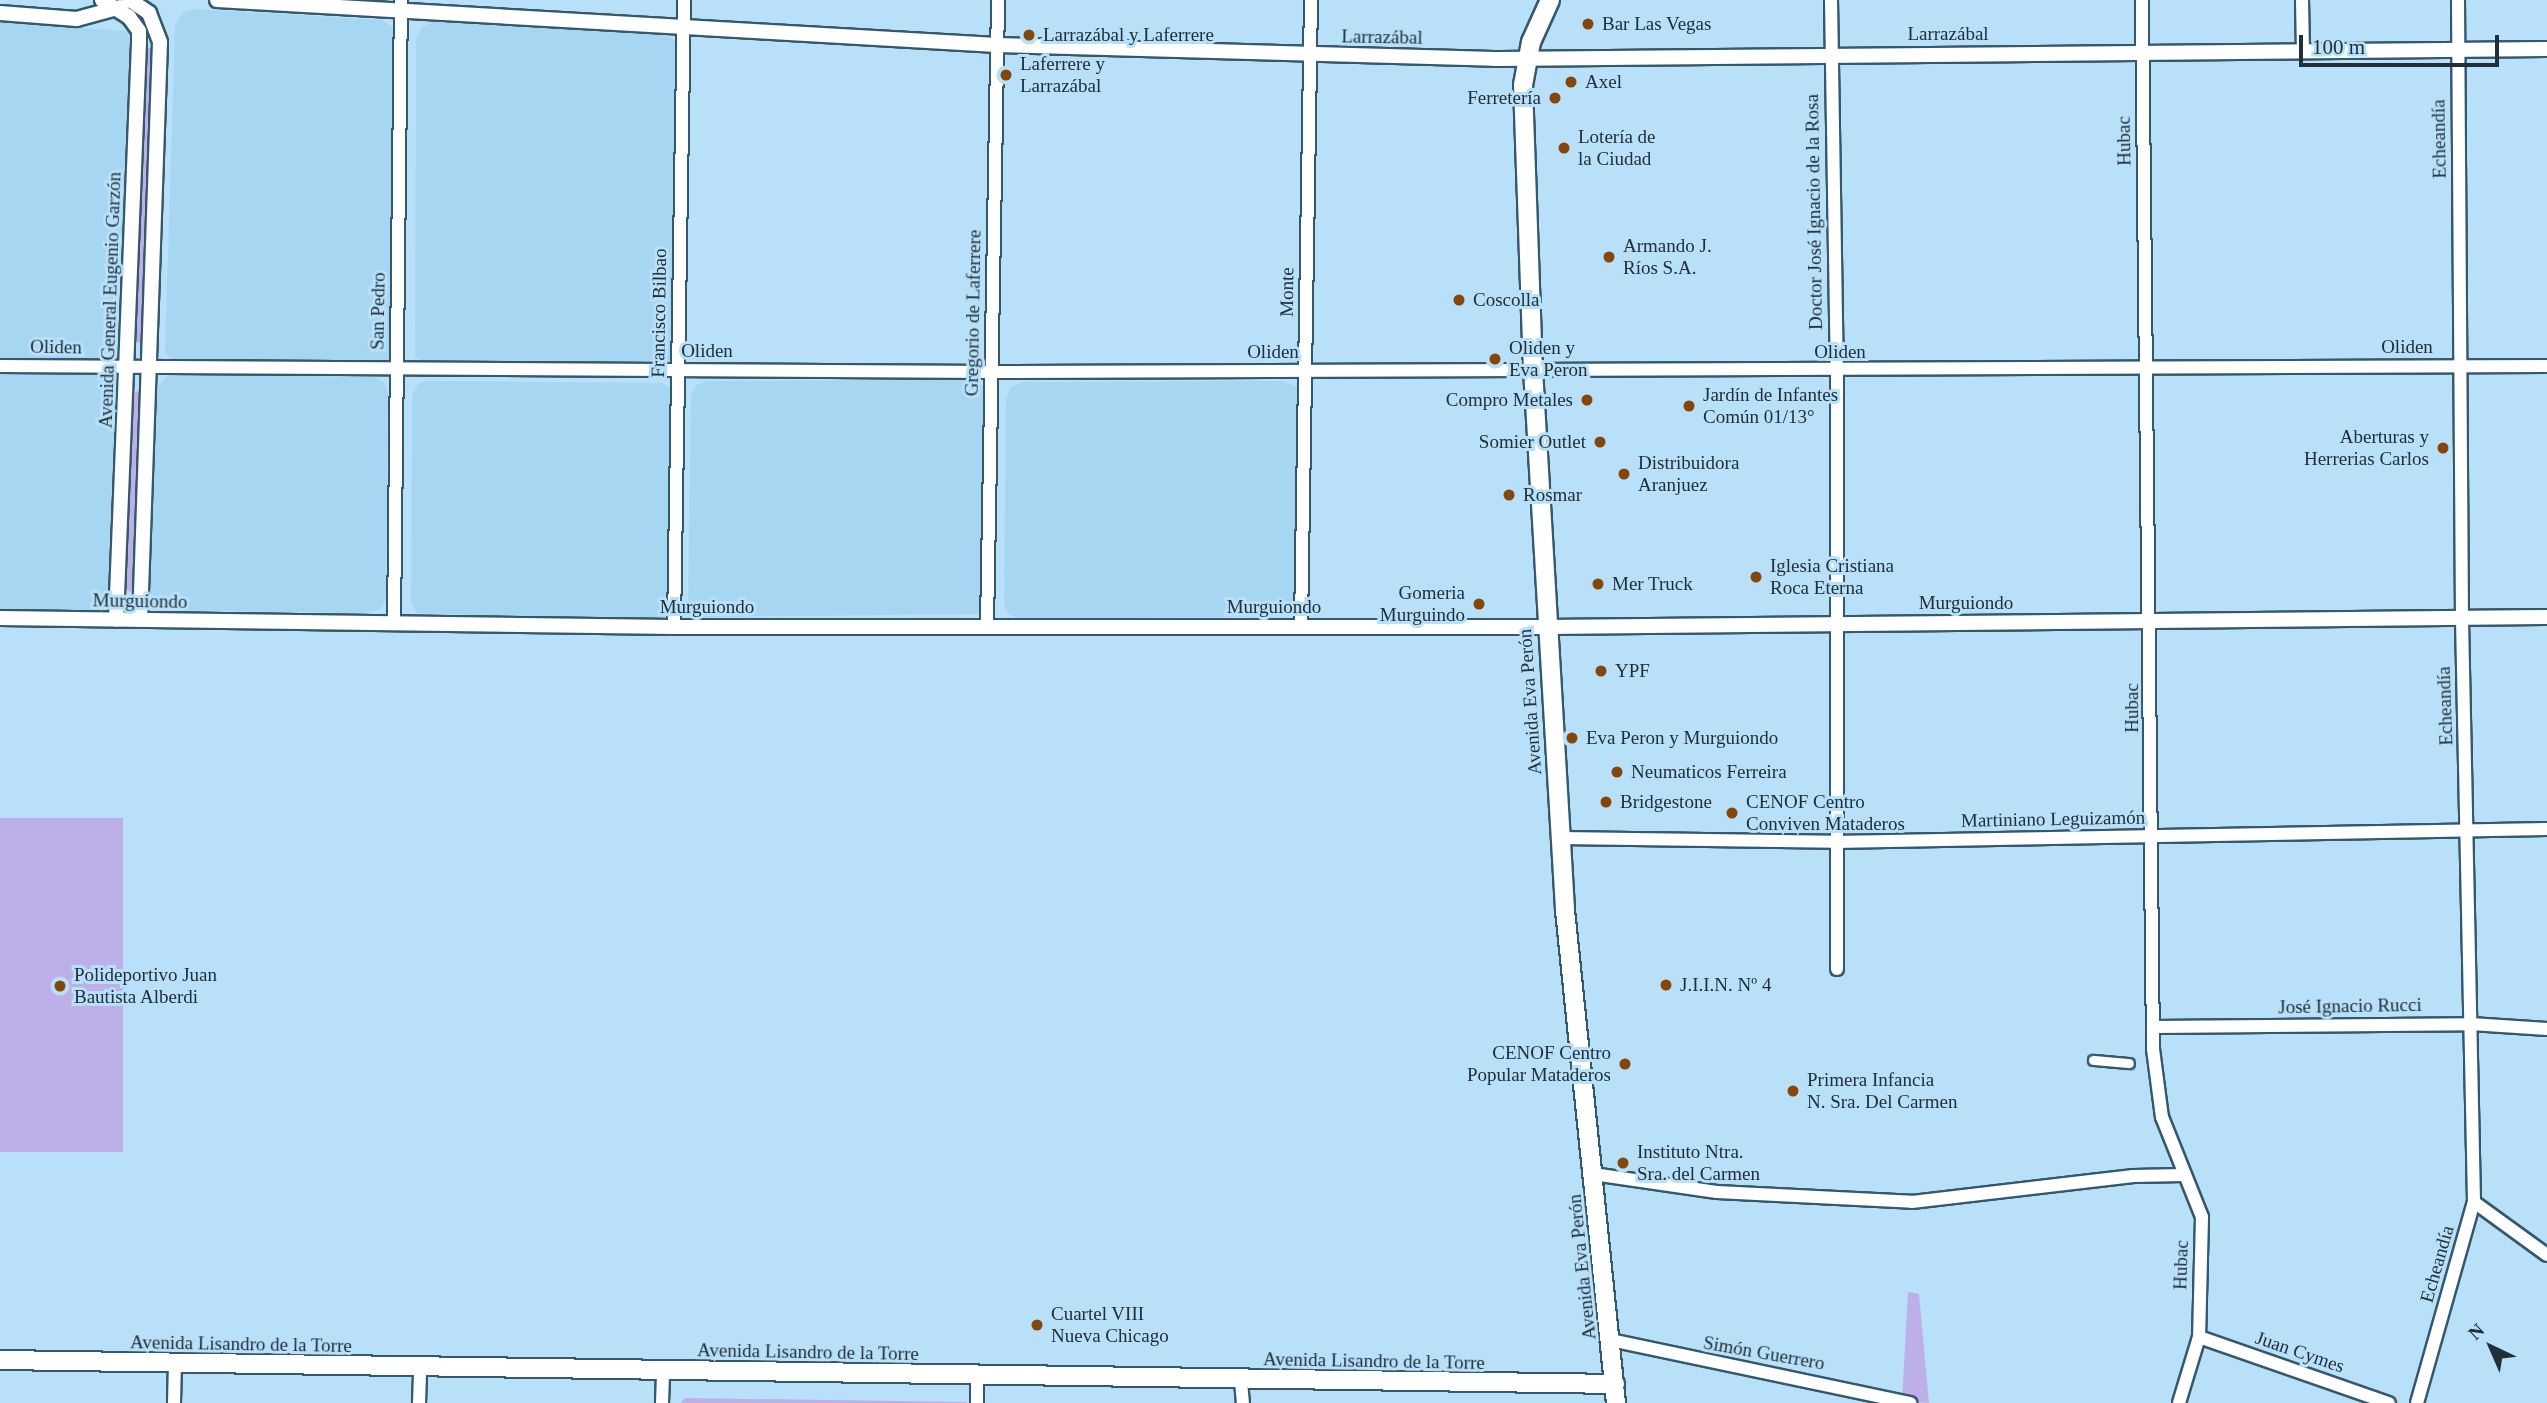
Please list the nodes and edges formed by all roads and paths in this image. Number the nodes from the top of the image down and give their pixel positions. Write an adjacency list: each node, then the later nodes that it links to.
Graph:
1 (102, 0): 13 (street, Avenida General Eugenio Garzón)
2 (217, 0): 12 (street, Larrazábal)
3 (684, 0): 15 (street, Francisco Bilbao)
4 (998, 0): 16 (street, Gregorio de Laferrere)
5 (1311, 0): 21 (street, Monte)
6 (1550, 0): 23 (main road, Avenida Eva Perón)
7 (1830, 0): 22 (street, Doctor José Ignacio de la Rosa)
8 (2142, 0): 20 (street, Hubac)
9 (2302, 0): 19 (street)
10 (2458, 0): 18 (street, Echeandía)
11 (137, 1): 13 (street); 28 (street)
12 (401, 5): 15 (street, Larrazábal); 30 (street, San Pedro)
13 (116, 8): 14 (street); 27 (street, Avenida General Eugenio Garzón)
14 (0, 13)
15 (683, 27): 16 (street, Larrazábal); 32 (street, Francisco Bilbao)
16 (997, 45): 21 (street, Larrazábal); 35 (street, Gregorio de Laferrere)
17 (2547, 49): 18 (street, Larrazábal)
18 (2456, 50): 19 (street, Larrazábal); 29 (street, Echeandía)
19 (2303, 51): 20 (street, Larrazábal)
20 (2142, 52): 22 (street, Larrazábal); 25 (street, Hubac)
21 (1310, 55): 23 (street, Larrazábal); 33 (street, Monte)
22 (1831, 55): 23 (street, Larrazábal); 34 (street, Doctor José Ignacio de la Rosa)
23 (1527, 57): 31 (main road, Avenida Eva Perón)
24 (0, 366): 27 (street, Oliden)
25 (2147, 366): 29 (street, Oliden); 34 (street, Oliden); 41 (street, Hubac)
26 (2547, 366): 29 (street, Oliden)
27 (126, 367): 28 (street, Oliden); 39 (street, Avenida General Eugenio Garzón)
28 (150, 367): 30 (street, Oliden); 40 (street)
29 (2463, 367): 38 (street, Echeandía)
30 (397, 369): 32 (street, Oliden); 42 (street, San Pedro)
31 (1533, 369): 33 (street, Oliden); 34 (street, Oliden); 47 (main road, Avenida Eva Perón)
32 (677, 370): 35 (street, Oliden); 45 (street, Francisco Bilbao)
33 (1306, 371): 35 (street, Oliden); 46 (street, Monte)
34 (1836, 371): 43 (street, Doctor José Ignacio de la Rosa)
35 (991, 372): 44 (street, Gregorio de Laferrere)
36 (2547, 617): 38 (street, Murguiondo)
37 (0, 618): 39 (street, Murguiondo)
38 (2462, 619): 41 (street, Murguiondo); 48 (street, Echeandía)
39 (116, 620): 40 (street, Murguiondo)
40 (141, 620): 42 (street, Murguiondo)
41 (2150, 621): 43 (street, Murguiondo); 50 (street, Hubac)
42 (394, 623): 45 (street, Murguiondo)
43 (1834, 623): 47 (street, Murguiondo); 52 (street, Doctor José Ignacio de la Rosa)
44 (987, 626): 45 (street, Murguiondo); 46 (street, Murguiondo)
45 (674, 627)
46 (1301, 627): 47 (street, Murguiondo)
47 (1545, 627): 51 (main road, Avenida Eva Perón)
48 (2469, 829): 49 (street, Martiniano Leguizamón); 50 (street, Martiniano Leguizamón); 54 (street, Echeandía)
49 (2547, 829)
50 (2152, 837): 52 (street, Martiniano Leguizamón); 55 (street, Hubac)
51 (1560, 838): 52 (street, Martiniano Leguizamón); 59 (main road, Avenida Eva Perón)
52 (1834, 842): 53 (street, Doctor José Ignacio de la Rosa)
53 (1837, 968)
54 (2471, 1024): 55 (street, José Ignacio Rucci); 56 (street, José Ignacio Rucci); 61 (street, Echeandía)
55 (2154, 1027): 60 (street, Hubac)
56 (2547, 1029)
57 (2093, 1060): 58 (street)
58 (2129, 1063)
59 (1593, 1174): 60 (street); 64 (main road, Avenida Eva Perón)
60 (2184, 1175): 63 (street, Hubac)
61 (2474, 1202): 62 (street); 81 (street, Echeandía)
62 (2547, 1255)
63 (2199, 1337): 79 (street, Hubac); 80 (street, Juan Cymes)
64 (1612, 1340): 71 (main road, Avenida Eva Perón); 78 (street, Simón Guerrero)
65 (0, 1360): 66 (main road, Avenida Lisandro de la Torre)
66 (175, 1363): 67 (main road, Avenida Lisandro de la Torre); 72 (street)
67 (420, 1369): 68 (main road, Avenida Lisandro de la Torre); 73 (street)
68 (663, 1371): 69 (main road, Avenida Lisandro de la Torre); 74 (street)
69 (978, 1375): 70 (main road, Avenida Lisandro de la Torre); 75 (street)
70 (1241, 1381): 71 (main road, Avenida Lisandro de la Torre); 76 (street)
71 (1615, 1384): 77 (main road, Avenida Eva Perón)
72 (174, 1403)
73 (419, 1403)
74 (662, 1403)
75 (977, 1403)
76 (1243, 1403)
77 (1616, 1403)
78 (1910, 1403)
79 (2179, 1403)
80 (2389, 1403)
81 (2417, 1403)

